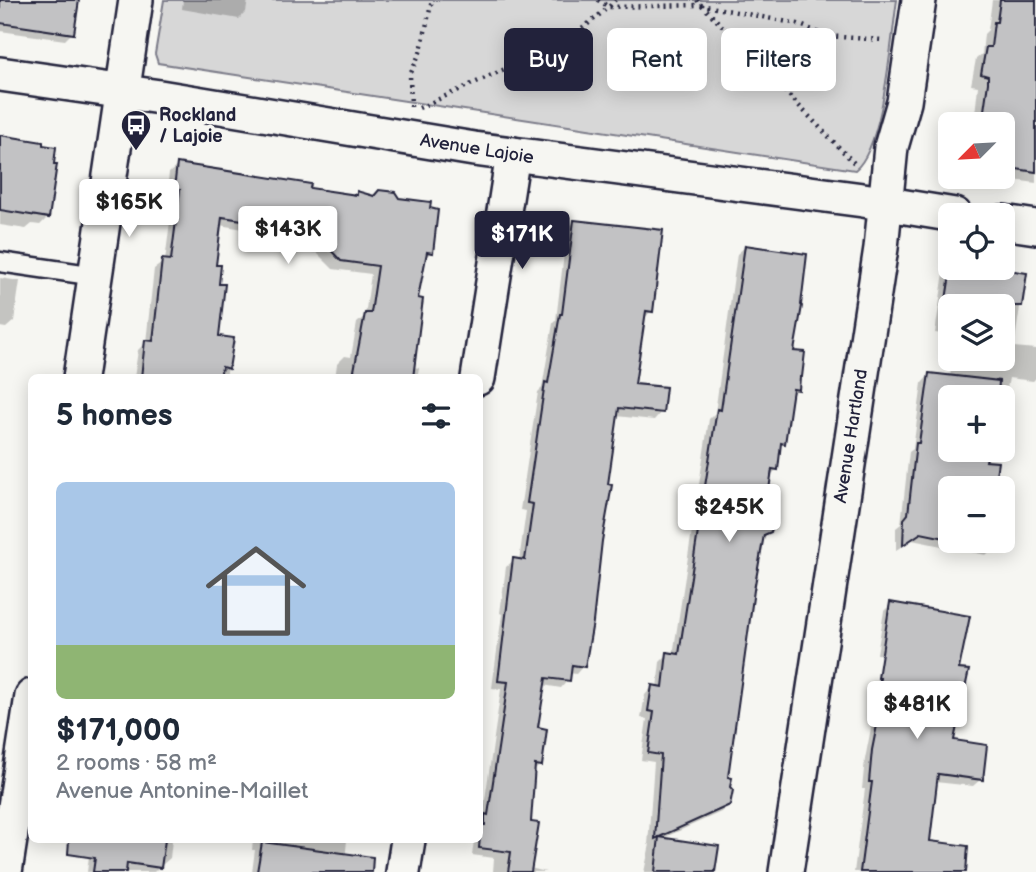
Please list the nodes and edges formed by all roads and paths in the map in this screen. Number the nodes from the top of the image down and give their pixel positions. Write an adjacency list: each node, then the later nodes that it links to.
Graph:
1 (136, 0): 10 (street)
2 (432, 0): 7 (path)
3 (598, 0): 7 (path)
4 (615, 0): 7 (path)
5 (919, 0): 13 (street, Avenue Hartland)
6 (699, 3): 7 (path); 8 (path); 12 (path)
7 (609, 7)
8 (891, 41)
9 (0, 74): 10 (street, Avenue Lajoie)
10 (123, 92): 11 (street, Avenue Lajoie); 18 (street)
11 (513, 155): 13 (street, Avenue Lajoie); 20 (street)
12 (863, 173)
13 (884, 204): 14 (street, Avenue Lajoie); 25 (street, Avenue Hartland)
14 (938, 212)
15 (1015, 223): 16 (street)
16 (1036, 226)
17 (0, 262): 18 (lane)
18 (96, 276): 19 (street)
19 (81, 374)
20 (479, 374)
21 (28, 722): 23 (street)
22 (408, 843): 24 (street)
23 (5, 872)
24 (403, 872)
25 (786, 872)

